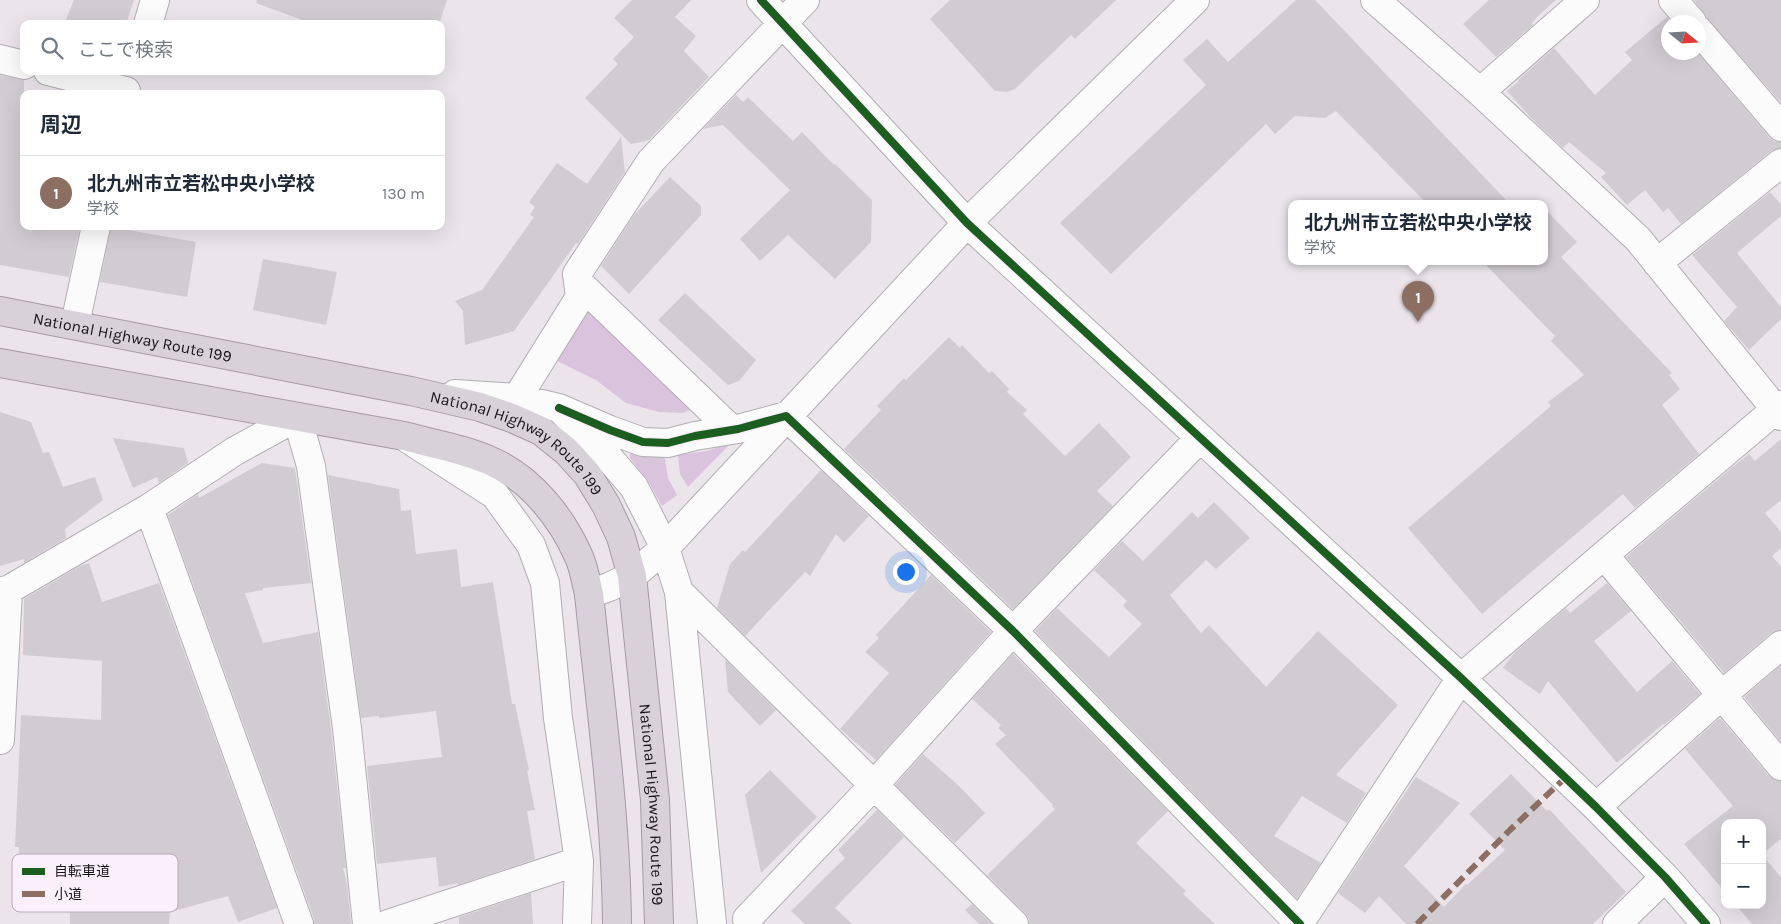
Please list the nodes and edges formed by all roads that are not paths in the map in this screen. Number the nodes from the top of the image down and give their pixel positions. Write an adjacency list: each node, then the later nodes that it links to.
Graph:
1 (155, 0): 9 (street)
2 (761, 0): 10 (street)
3 (805, 0): 10 (street)
4 (1195, 0): 19 (street)
5 (1375, 0): 16 (street)
6 (1585, 0): 16 (street)
7 (1673, 0): 8 (street)
8 (1686, 15)
9 (149, 20)
10 (783, 23): 19 (street); 22 (street)
11 (1706, 39): 17 (street)
12 (0, 59): 13 (street)
13 (20, 64)
14 (71, 75): 15 (street)
15 (128, 85)
16 (1480, 92): 21 (street)
17 (1781, 127)
18 (1781, 163): 21 (street)
19 (967, 222): 30 (street); 34 (street)
20 (95, 230): 24 (street)
21 (1657, 263): 29 (street)
22 (578, 282): 27 (street); 32 (street)
23 (0, 311): 24 (highway, National Highway Route 199)
24 (75, 324): 26 (highway, National Highway Route 199)
25 (0, 363): 31 (highway, National Highway Route 199)
26 (411, 391): 27 (street); 38 (highway, National Highway Route 199)
27 (517, 398): 28 (street)
28 (559, 408): 32 (street); 36 (street)
29 (1779, 410): 37 (street)
30 (786, 416): 32 (street); 36 (street); 42 (street)
31 (297, 417): 33 (highway, National Highway Route 199); 35 (street); 54 (street)
32 (732, 430)
33 (404, 436): 41 (highway, National Highway Route 199); 50 (street)
34 (1200, 438): 42 (street); 44 (street)
35 (149, 508): 39 (street); 53 (street)
36 (664, 548): 38 (street); 40 (street)
37 (1604, 555): 44 (street); 45 (street)
38 (632, 576): 41 (street); 58 (highway, National Highway Route 199)
39 (4, 590): 46 (street)
40 (679, 592): 48 (street); 59 (street)
41 (589, 594): 57 (highway, National Highway Route 199)
42 (1013, 631): 48 (street); 61 (street)
43 (1781, 645): 45 (street)
44 (1461, 678): 49 (street); 61 (street)
45 (1722, 695): 47 (street); 49 (street)
46 (0, 740)
47 (1781, 766)
48 (874, 785): 52 (street); 60 (street)
49 (1596, 807): 51 (street)
50 (579, 862): 55 (street); 56 (street)
51 (1665, 877): 62 (street); 63 (street)
52 (741, 922)
53 (299, 924)
54 (367, 924)
55 (388, 924)
56 (577, 924)
57 (617, 924)
58 (659, 924)
59 (712, 924)
60 (1014, 924)
61 (1299, 924)
62 (1616, 924)
63 (1706, 924)

